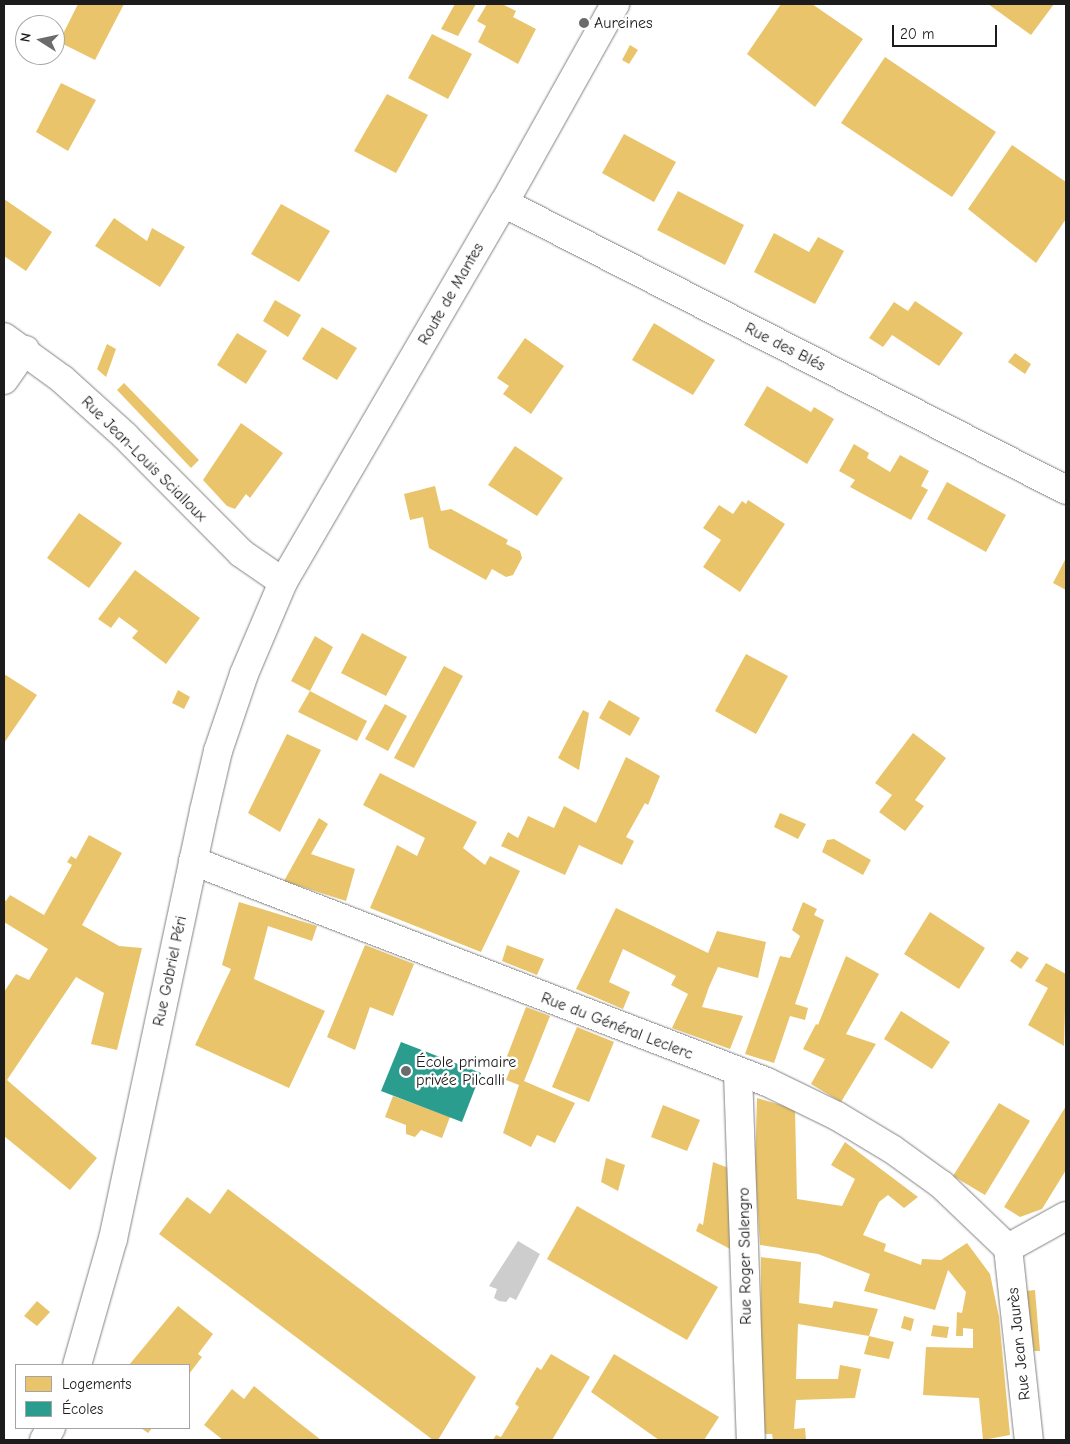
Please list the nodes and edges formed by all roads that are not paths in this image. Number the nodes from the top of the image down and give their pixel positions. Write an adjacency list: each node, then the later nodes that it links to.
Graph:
1 (615, 4): 2 (street, Route de Mantes)
2 (504, 203): 5 (street, Rue des Blés); 6 (street, Route de Mantes)
3 (14, 343): 4 (street); 6 (street, Rue Jean-Louis Scialloux)
4 (4, 380)
5 (1066, 490)
6 (283, 582): 7 (street, Rue Gabriel Péri)
7 (193, 861): 8 (street, Rue du Général Leclerc); 11 (street, Rue Gabriel Péri)
8 (738, 1073): 10 (street, Rue du Général Leclerc); 14 (street, Rue Roger Salengro)
9 (1066, 1216): 10 (street)
10 (1008, 1248): 15 (street, Rue Jean Jaurès)
11 (77, 1364)
12 (50, 1429): 13 (street)
13 (44, 1440)
14 (751, 1440)
15 (1029, 1440)

